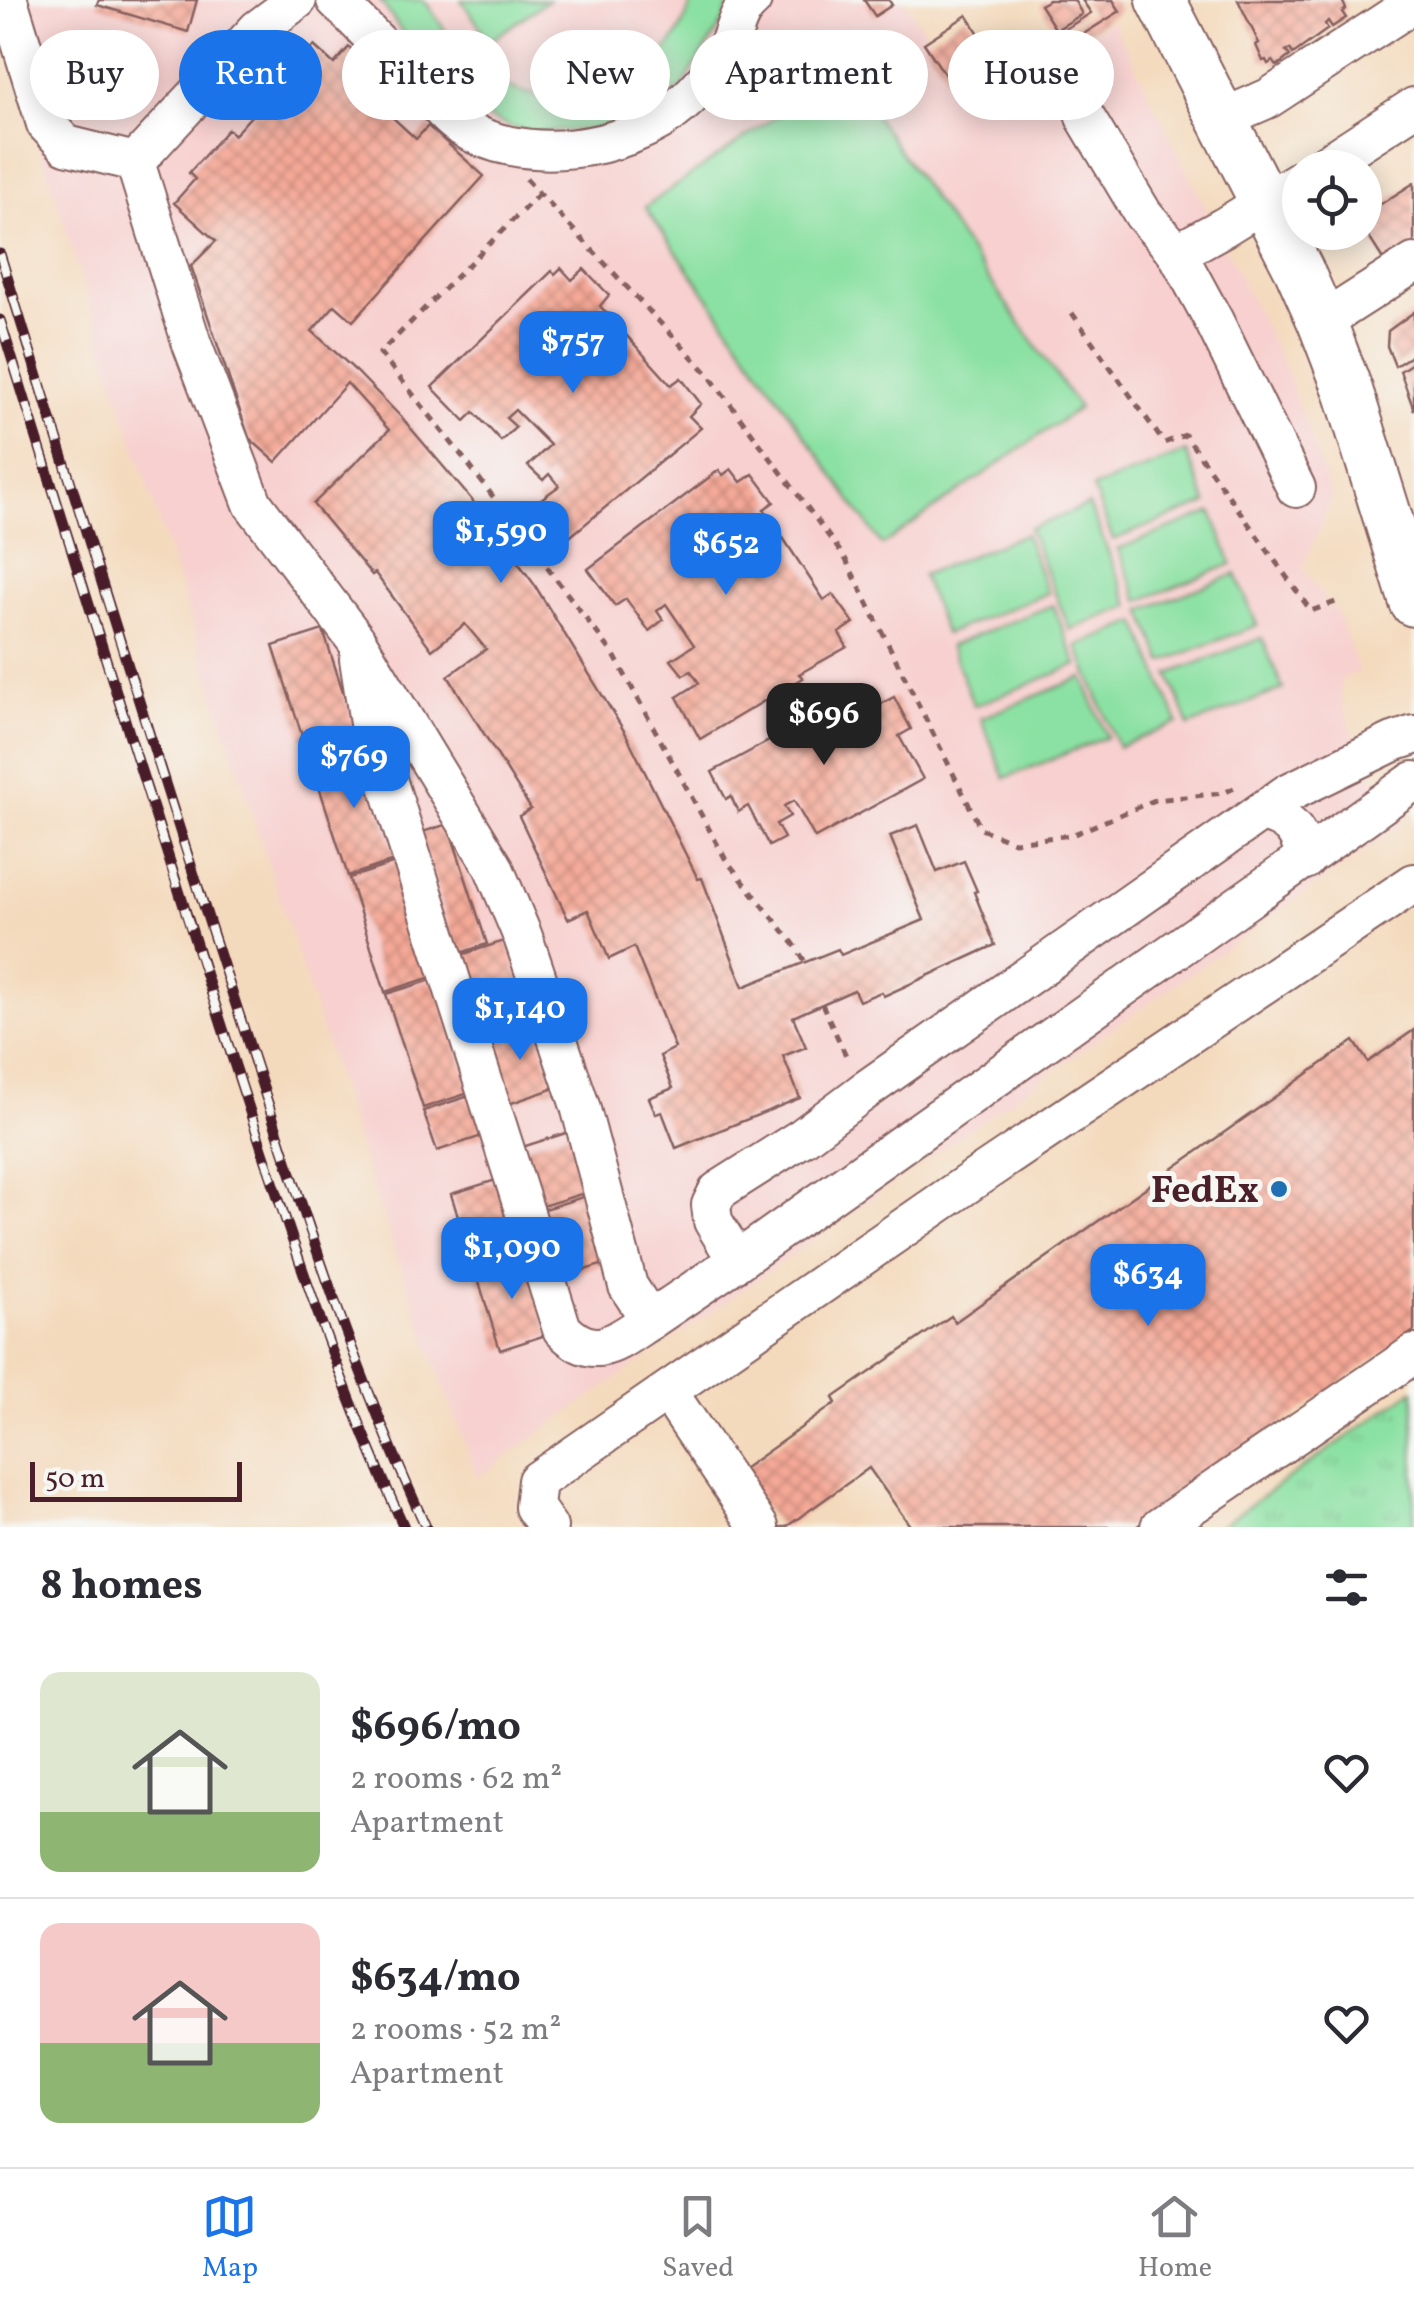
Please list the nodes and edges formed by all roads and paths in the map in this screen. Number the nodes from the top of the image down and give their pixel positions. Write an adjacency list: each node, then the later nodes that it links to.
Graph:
1 (8, 0): 12 (street)
2 (297, 0): 12 (street)
3 (336, 0): 10 (street)
4 (752, 0): 10 (street)
5 (1161, 0): 9 (main road)
6 (1414, 3): 9 (street)
7 (1414, 108): 11 (street)
8 (1087, 120): 16 (street)
9 (1221, 120): 13 (main road)
10 (490, 139): 14 (path)
11 (1348, 150)
12 (135, 162): 23 (street)
13 (1282, 191): 16 (street)
14 (539, 194): 26 (path); 29 (path)
15 (1300, 250): 19 (main road)
16 (1177, 253): 20 (street)
17 (1414, 263): 19 (street)
18 (1072, 313): 21 (path)
19 (1322, 322): 22 (main road)
20 (1296, 488)
21 (1341, 600)
22 (1414, 602)
23 (356, 640): 35 (street); 35 (street)
24 (1414, 735): 26 (street)
25 (1414, 781): 27 (street)
26 (1250, 799): 27 (street); 31 (street)
27 (1305, 860): 33 (street)
28 (1414, 883): 37 (street)
29 (805, 962)
30 (822, 1004): 31 (path)
31 (863, 1092): 32 (street)
32 (803, 1137): 33 (street); 34 (street)
33 (838, 1190): 34 (street)
34 (736, 1261): 35 (street)
35 (650, 1320)
36 (1414, 1354): 40 (street)
37 (668, 1392): 38 (street); 39 (street)
38 (548, 1527)
39 (759, 1527)
40 (1160, 1527)

